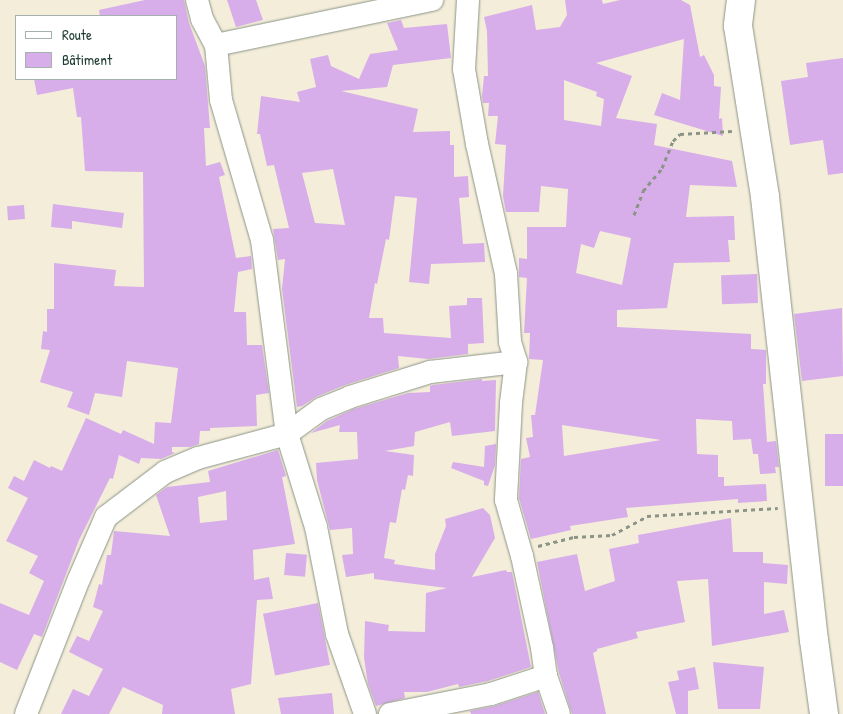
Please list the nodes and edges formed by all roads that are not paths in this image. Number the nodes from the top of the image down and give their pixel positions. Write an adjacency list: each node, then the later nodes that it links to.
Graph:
1 (197, 0): 6 (street)
2 (432, 0): 6 (street)
3 (468, 0): 7 (street)
4 (720, 0): 5 (main road)
5 (740, 13): 14 (main road)
6 (216, 45): 8 (street)
7 (516, 362): 8 (street); 9 (street)
8 (286, 434): 10 (street); 11 (street)
9 (546, 676): 12 (street); 13 (street)
10 (26, 714)
11 (365, 714)
12 (390, 714)
13 (559, 714)
14 (824, 714)

